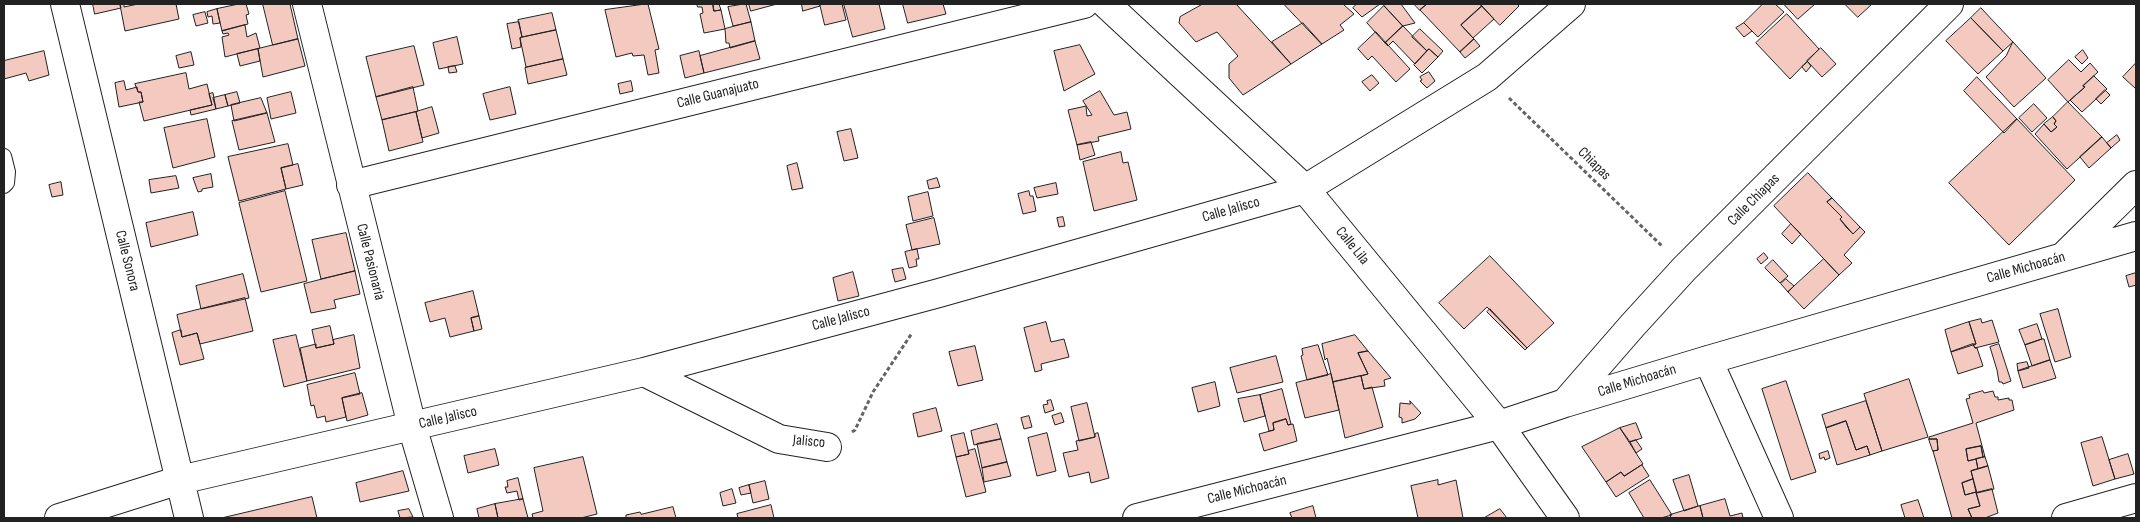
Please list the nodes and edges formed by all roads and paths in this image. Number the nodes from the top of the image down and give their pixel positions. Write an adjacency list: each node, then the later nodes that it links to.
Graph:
1 (65, 4): 23 (street, Calle Sonora)
2 (307, 4): 9 (street, Calle Pasionaria)
3 (1084, 4): 9 (street, Calle Guanajuato)
4 (1106, 4): 12 (street, Calle Lila)
5 (1571, 4): 7 (street, Calle Jalisco)
6 (1950, 4): 15 (street, Calle Chiapas)
7 (1487, 77): 12 (street, Calle Jalisco); 15 (path, Chiapas)
8 (4, 156): 11 (lane)
9 (351, 185): 21 (street, Calle Pasionaria)
10 (2136, 185): 14 (street)
11 (4, 186)
12 (1305, 189): 16 (street, Calle Jalisco); 20 (street, Calle Lila)
13 (2136, 236): 14 (street, Calle Michoacán)
14 (2063, 257): 17 (street, Calle Michoacán)
15 (1684, 269): 19 (street, Calle Chiapas)
16 (939, 293): 18 (street, Calle Jalisco); 22 (path, Jalisco)
17 (1708, 360): 19 (street, Calle Michoacán); 30 (street)
18 (644, 372): 21 (street, Calle Jalisco); 22 (street, Jalisco)
19 (1565, 402): 20 (street, Calle Michoacán)
20 (1499, 425): 28 (street, Calle Michoacán); 29 (street, Calle Lila)
21 (412, 426): 23 (street, Calle Jalisco); 27 (street, Calle Pasionaria)
22 (827, 446)
23 (180, 480): 25 (street, Calle Jalisco); 26 (street, Calle Sonora)
24 (2136, 498): 31 (street)
25 (59, 518)
26 (188, 518)
27 (438, 518)
28 (1137, 518)
29 (1565, 518)
30 (1779, 518)
31 (2066, 518)

